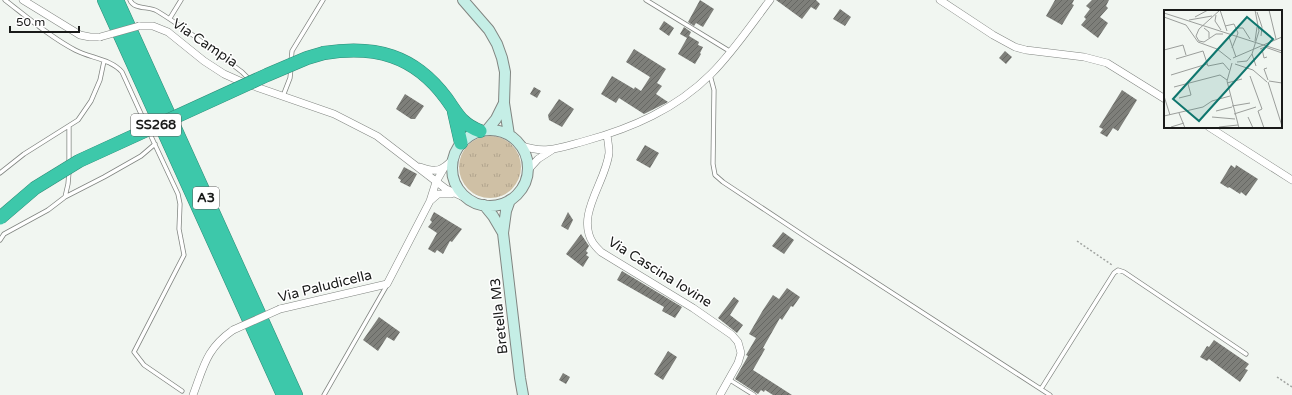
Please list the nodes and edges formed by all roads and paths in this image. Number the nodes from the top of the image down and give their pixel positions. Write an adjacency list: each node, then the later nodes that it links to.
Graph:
1 (5, 0): 14 (lane)
2 (23, 0): 16 (street, Via Campia, bridge)
3 (104, 0): 49 (highway, A3)
4 (117, 0): 49 (highway, A3)
5 (130, 0): 12 (lane)
6 (181, 0): 12 (lane)
7 (323, 0): 17 (lane)
8 (463, 0): 19 (street)
9 (646, 0): 13 (lane)
10 (770, 0): 13 (street)
11 (940, 0): 18 (street)
12 (170, 18): 16 (lane)
13 (731, 52): 15 (street)
14 (104, 61): 21 (lane); 27 (lane)
15 (710, 75): 25 (street); 54 (lane)
16 (258, 88): 17 (street, Via Campia)
17 (283, 97): 31 (street, Via Campia)
18 (1164, 98)
19 (504, 103): 23 (street); 24 (street)
20 (454, 110): 23 (highway, SS268); 26 (highway, SS268); 43 (highway, SS268, bridge)
21 (69, 126): 34 (lane); 38 (lane)
22 (1211, 128): 35 (street)
23 (483, 131): 24 (street); 26 (street)
24 (509, 135): 28 (street)
25 (607, 135): 29 (street); 52 (street, Via Cascina Iovine)
26 (461, 143): 30 (street)
27 (155, 144): 38 (lane); 55 (lane)
28 (520, 145): 29 (street); 33 (street)
29 (552, 150): 33 (street)
30 (453, 159): 32 (street, Via Paludicella); 39 (street)
31 (413, 163): 32 (street); 36 (street)
32 (444, 168): 36 (street, Via Paludicella)
33 (528, 170): 40 (street)
34 (0, 172)
35 (1292, 180)
36 (436, 182): 37 (street); 41 (street, Via Paludicella)
37 (455, 194): 39 (street); 41 (street)
38 (65, 197): 45 (lane)
39 (468, 198): 42 (street)
40 (510, 200): 42 (street); 44 (street, Bretella M3)
41 (430, 201): 48 (street, Via Paludicella)
42 (484, 205): 44 (street, Bretella M3)
43 (0, 218)
44 (503, 233): 62 (street, Bretella M3)
45 (0, 240)
46 (1077, 241): 47 (path)
47 (1118, 270): 50 (lane); 54 (lane)
48 (387, 284): 56 (street, Via Paludicella, bridge); 61 (lane)
49 (265, 342): 57 (highway, A3); 58 (highway, A3); 59 (highway, A3); 60 (highway, A3)
50 (1246, 354)
51 (1277, 377): 53 (path)
52 (730, 380): 63 (street, Via Cascina Iovine); 64 (lane)
53 (1292, 387)
54 (1041, 389): 65 (lane)
55 (182, 391)
56 (193, 395)
57 (276, 395)
58 (283, 395)
59 (296, 395)
60 (303, 395)
61 (324, 395)
62 (524, 395)
63 (720, 395)
64 (754, 395)
65 (1050, 395)

